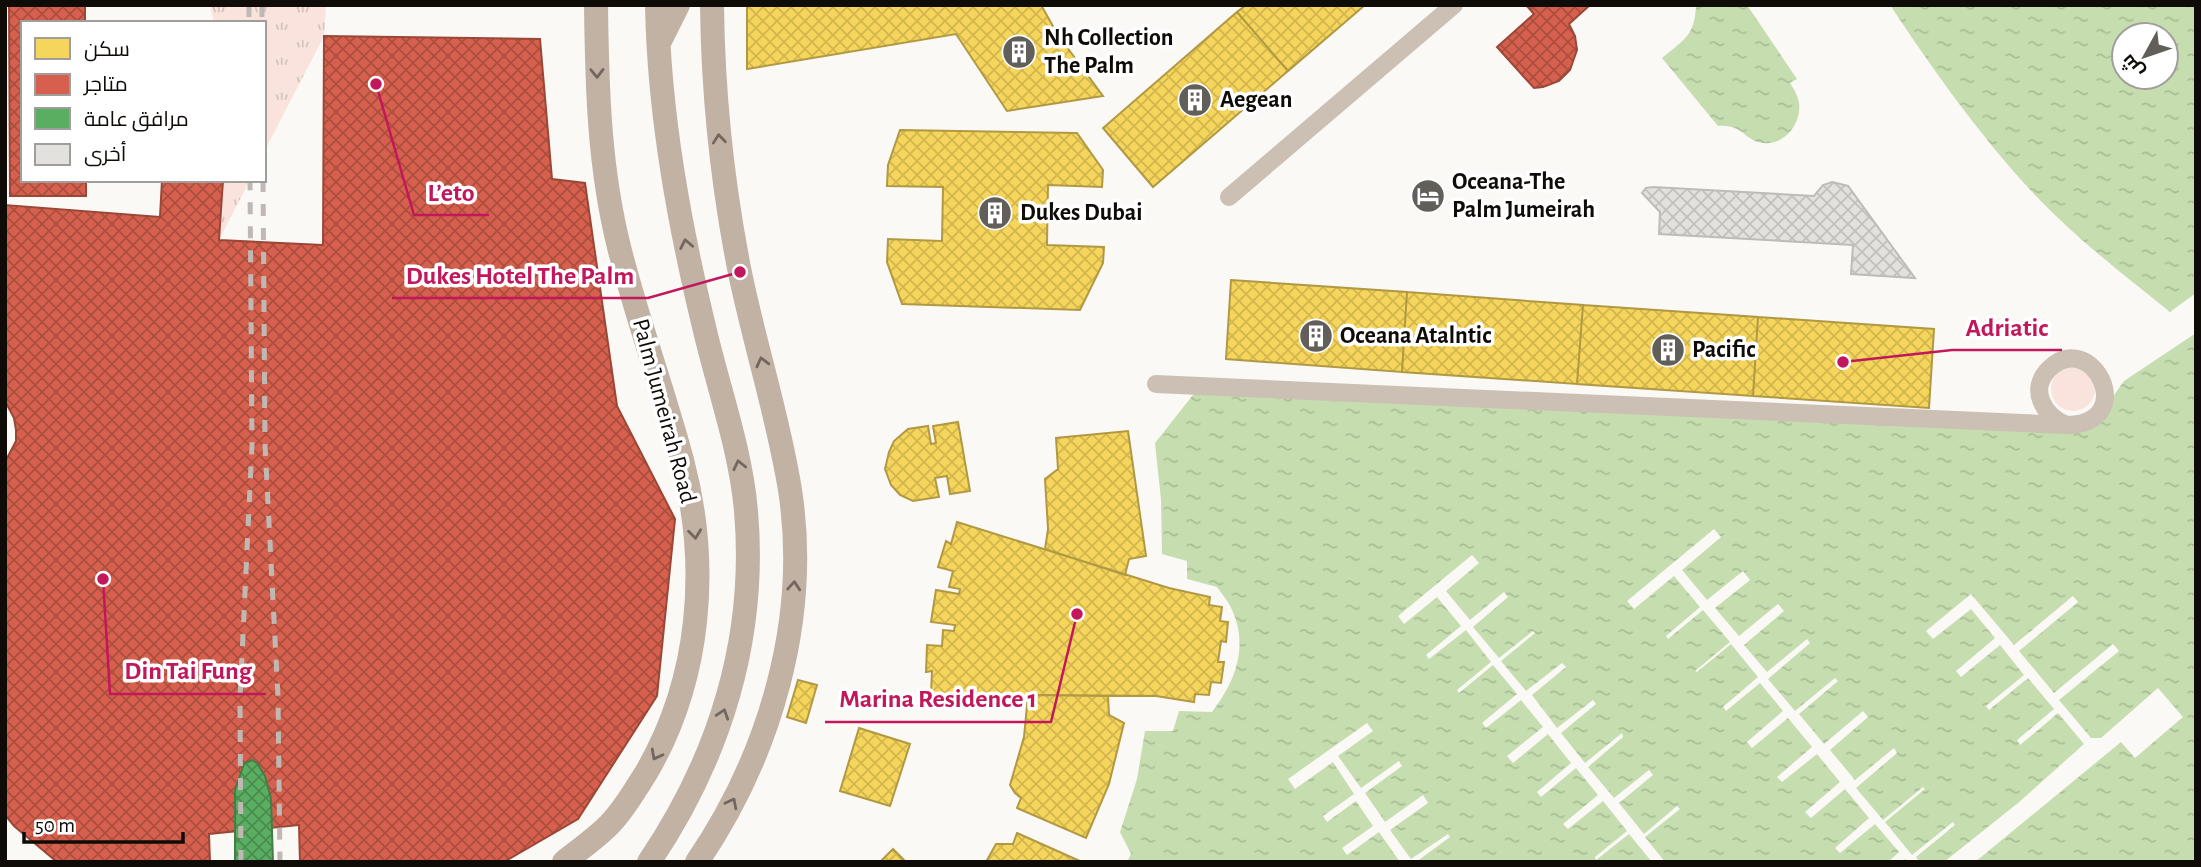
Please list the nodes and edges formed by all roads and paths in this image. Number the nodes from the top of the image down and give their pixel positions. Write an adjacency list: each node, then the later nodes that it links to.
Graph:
1 (596, 5): 10 (main road, Palm Jumeirah Road, one-way to 10)
2 (657, 5): 6 (main road)
3 (678, 5): 6 (main road)
4 (712, 5): 14 (main road, one-way to 4)
5 (1454, 5): 7 (street)
6 (658, 44): 13 (main road, one-way to 6)
7 (1229, 197)
8 (1156, 384): 9 (street)
9 (2066, 425)
10 (610, 824): 11 (main road, Palm Jumeirah Road); 12 (main road)
11 (564, 862)
12 (579, 862)
13 (649, 862)
14 (697, 862)

